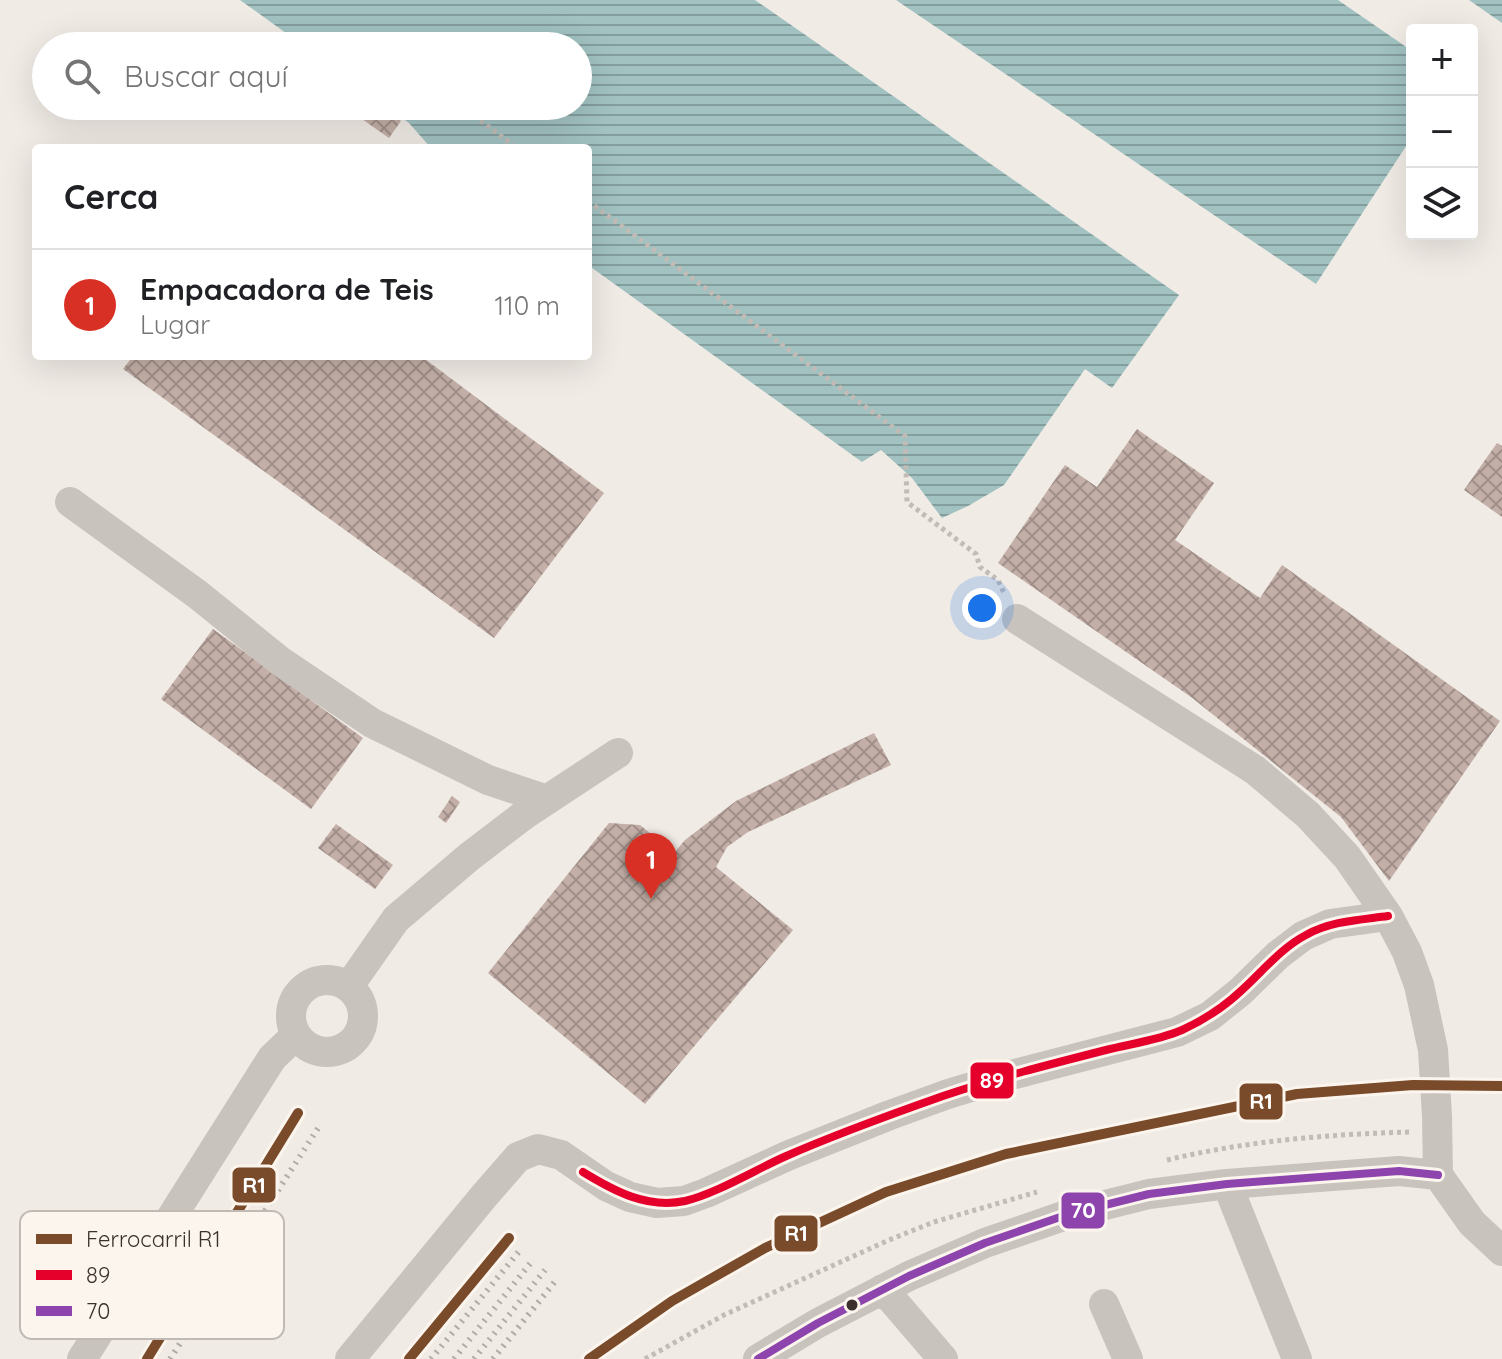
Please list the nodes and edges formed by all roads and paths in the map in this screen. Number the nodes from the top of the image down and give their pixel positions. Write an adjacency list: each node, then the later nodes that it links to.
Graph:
1 (480, 120): 2 (path)
2 (512, 144)
3 (592, 204): 5 (path)
4 (70, 502): 7 (street)
5 (1017, 619): 8 (street)
6 (618, 753): 7 (street)
7 (547, 800): 9 (street)
8 (1388, 916): 11 (street); 19 (street)
9 (349, 986): 10 (street); 10 (street)
10 (296, 1035): 13 (street)
11 (1438, 1175): 12 (street); 14 (street)
12 (1227, 1184): 15 (street); 23 (street)
13 (175, 1211)
14 (1502, 1251)
15 (883, 1289): 20 (street); 21 (street)
16 (1104, 1304): 22 (street)
17 (95, 1339): 18 (street)
18 (82, 1359)
19 (350, 1359)
20 (758, 1359)
21 (943, 1359)
22 (1128, 1359)
23 (1297, 1359)

